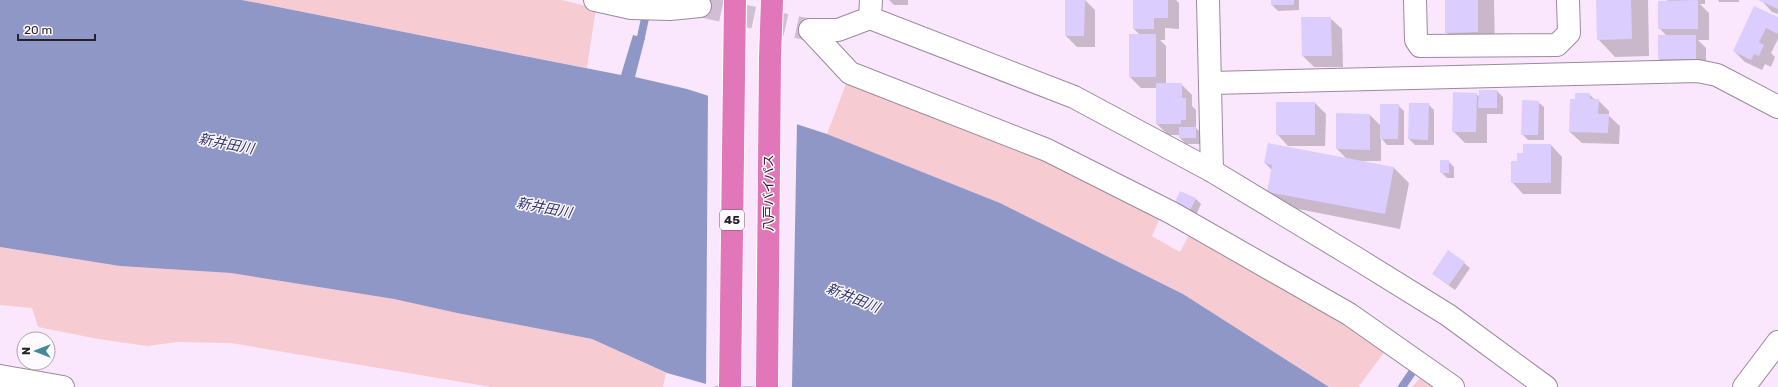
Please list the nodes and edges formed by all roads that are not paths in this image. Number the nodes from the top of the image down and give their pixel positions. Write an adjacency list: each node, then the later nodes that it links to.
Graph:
1 (595, 0): 7 (street)
2 (735, 0): 15 (highway, 45)
3 (772, 0): 16 (highway, 八戸バイパス)
4 (1208, 0): 9 (street)
5 (1415, 0): 6 (street)
6 (1568, 0)
7 (700, 6)
8 (870, 9): 11 (street); 17 (street)
9 (1211, 83): 10 (street); 11 (street)
10 (1778, 107)
11 (1212, 171): 18 (street)
12 (1778, 342): 19 (street)
13 (0, 376): 14 (street)
14 (63, 387)
15 (730, 387)
16 (767, 387)
17 (1453, 387)
18 (1546, 387)
19 (1744, 387)

